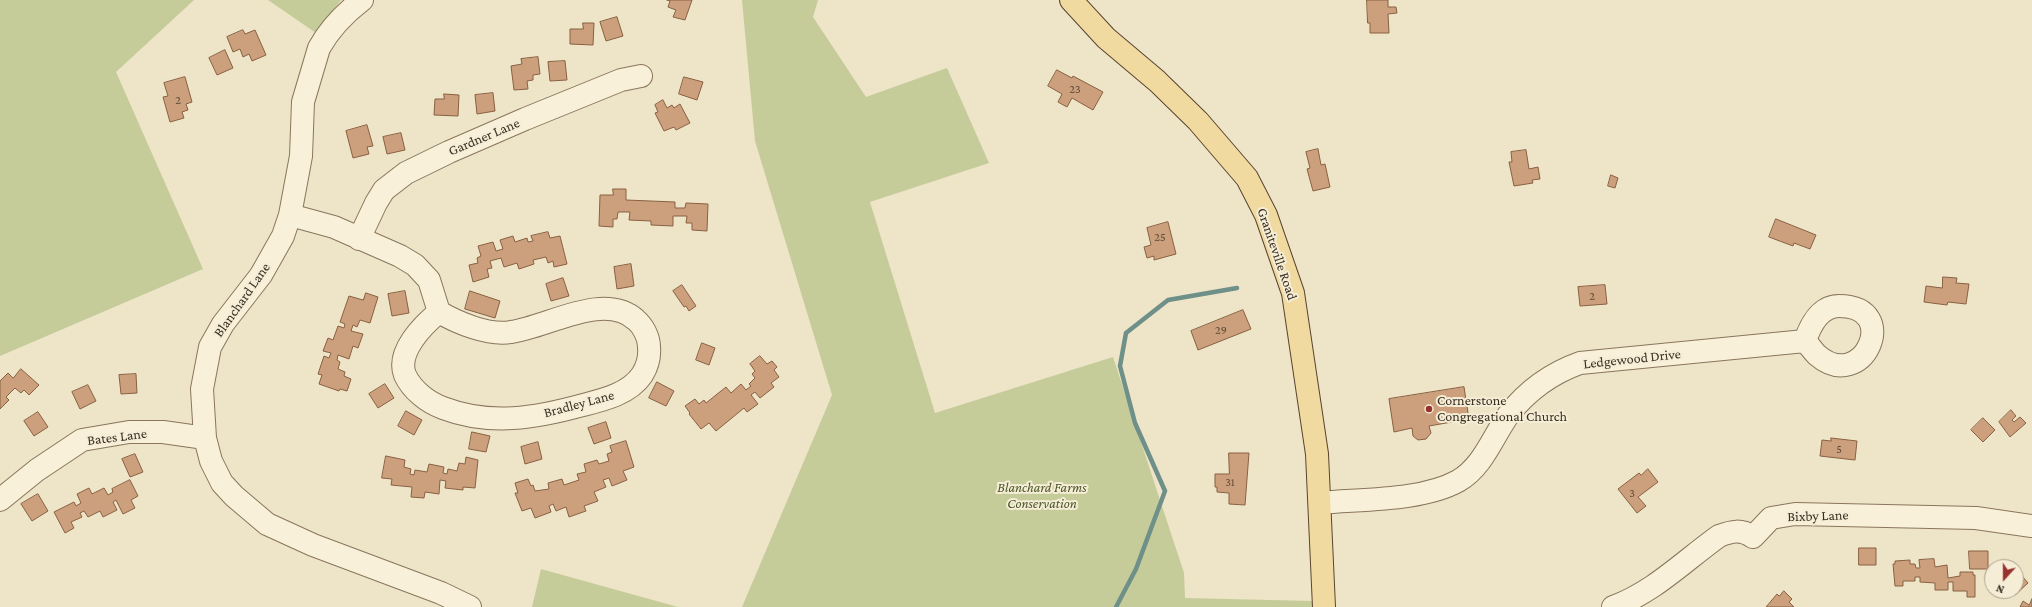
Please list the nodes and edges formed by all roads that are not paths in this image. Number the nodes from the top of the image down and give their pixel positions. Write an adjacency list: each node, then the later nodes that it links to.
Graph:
1 (362, 0): 4 (street, Blanchard Lane)
2 (1071, 0): 10 (main road, Graniteville Road)
3 (641, 76): 5 (street, Gardner Lane)
4 (290, 215): 5 (street); 8 (street, Blanchard Lane)
5 (359, 239): 6 (street)
6 (439, 312): 6 (street, Bradley Lane)
7 (1805, 341): 10 (street, Ledgewood Drive)
8 (205, 438): 9 (street, Bates Lane); 12 (street, Blanchard Lane)
9 (0, 500)
10 (1320, 503): 13 (main road, Graniteville Road)
11 (2032, 526): 14 (street, Bixby Lane)
12 (470, 607)
13 (1324, 607)
14 (1613, 607)

